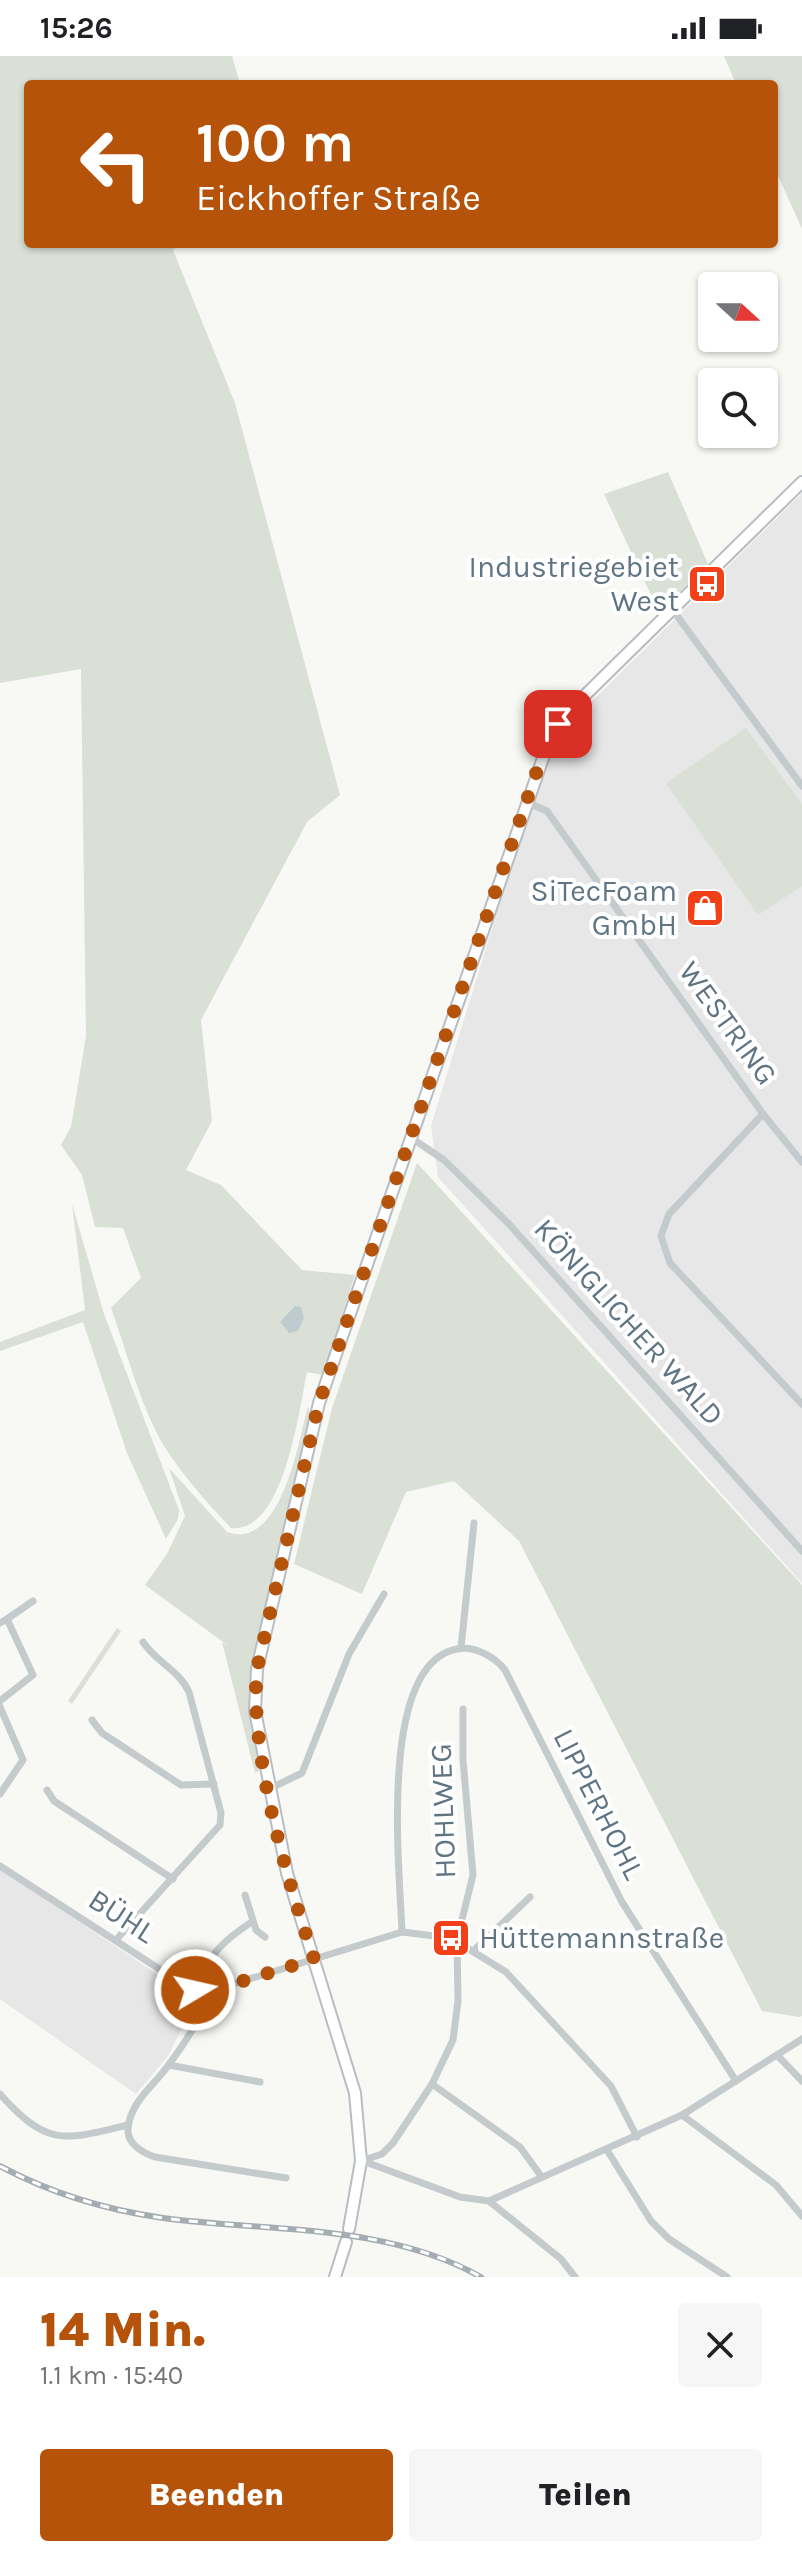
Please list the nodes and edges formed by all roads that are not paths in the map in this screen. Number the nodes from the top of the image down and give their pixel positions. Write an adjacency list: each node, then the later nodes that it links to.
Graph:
1 (802, 482): 2 (main road)
2 (672, 609): 3 (street); 4 (main road)
3 (802, 786)
4 (526, 802): 5 (street, WESTRING); 6 (main road)
5 (763, 1114): 7 (street, WESTRING); 8 (street)
6 (410, 1137): 10 (street, KÖNIGLICHER WALD); 21 (main road)
7 (802, 1162)
8 (802, 1404)
9 (474, 1523): 15 (street)
10 (802, 1551)
11 (384, 1594): 21 (street)
12 (33, 1601): 13 (street)
13 (3, 1621): 16 (street)
14 (143, 1642): 20 (street)
15 (461, 1648): 29 (street); 39 (street, LIPPERHOHL)
16 (0, 1701)
17 (0, 1707): 23 (street)
18 (463, 1709): 32 (street, HOHLWEG)
19 (92, 1720): 20 (street)
20 (214, 1784): 25 (street)
21 (269, 1789): 34 (main road)
22 (47, 1790): 25 (street)
23 (0, 1794)
24 (0, 1866): 31 (street, BÜHL)
25 (173, 1879): 31 (street)
26 (245, 1895): 28 (street)
27 (530, 1897): 33 (street)
28 (253, 1921): 30 (street); 35 (street)
29 (402, 1932): 32 (street); 34 (street)
30 (265, 1937)
31 (116, 1940): 35 (street, BÜHL)
32 (457, 1940): 33 (street); 42 (street, HOHLWEG)
33 (473, 1951): 46 (street)
34 (314, 1959): 35 (street); 48 (main road)
35 (207, 1992): 38 (street)
36 (802, 2039): 37 (street)
37 (777, 2055): 39 (street); 40 (street)
38 (169, 2065): 41 (street); 45 (street)
39 (736, 2081): 44 (street)
40 (802, 2081)
41 (260, 2082)
42 (432, 2084): 48 (street, HOHLWEG); 49 (street)
43 (0, 2094): 45 (street)
44 (682, 2115): 46 (street); 52 (street)
45 (128, 2125): 50 (street)
46 (637, 2137): 47 (street)
47 (607, 2150): 49 (street); 57 (street)
48 (361, 2161): 51 (street); 53 (main road)
49 (541, 2176): 51 (street)
50 (286, 2178)
51 (489, 2201): 56 (street)
52 (802, 2216)
53 (349, 2229)
54 (346, 2242): 55 (main road)
55 (335, 2277)
56 (575, 2277)
57 (727, 2277)

